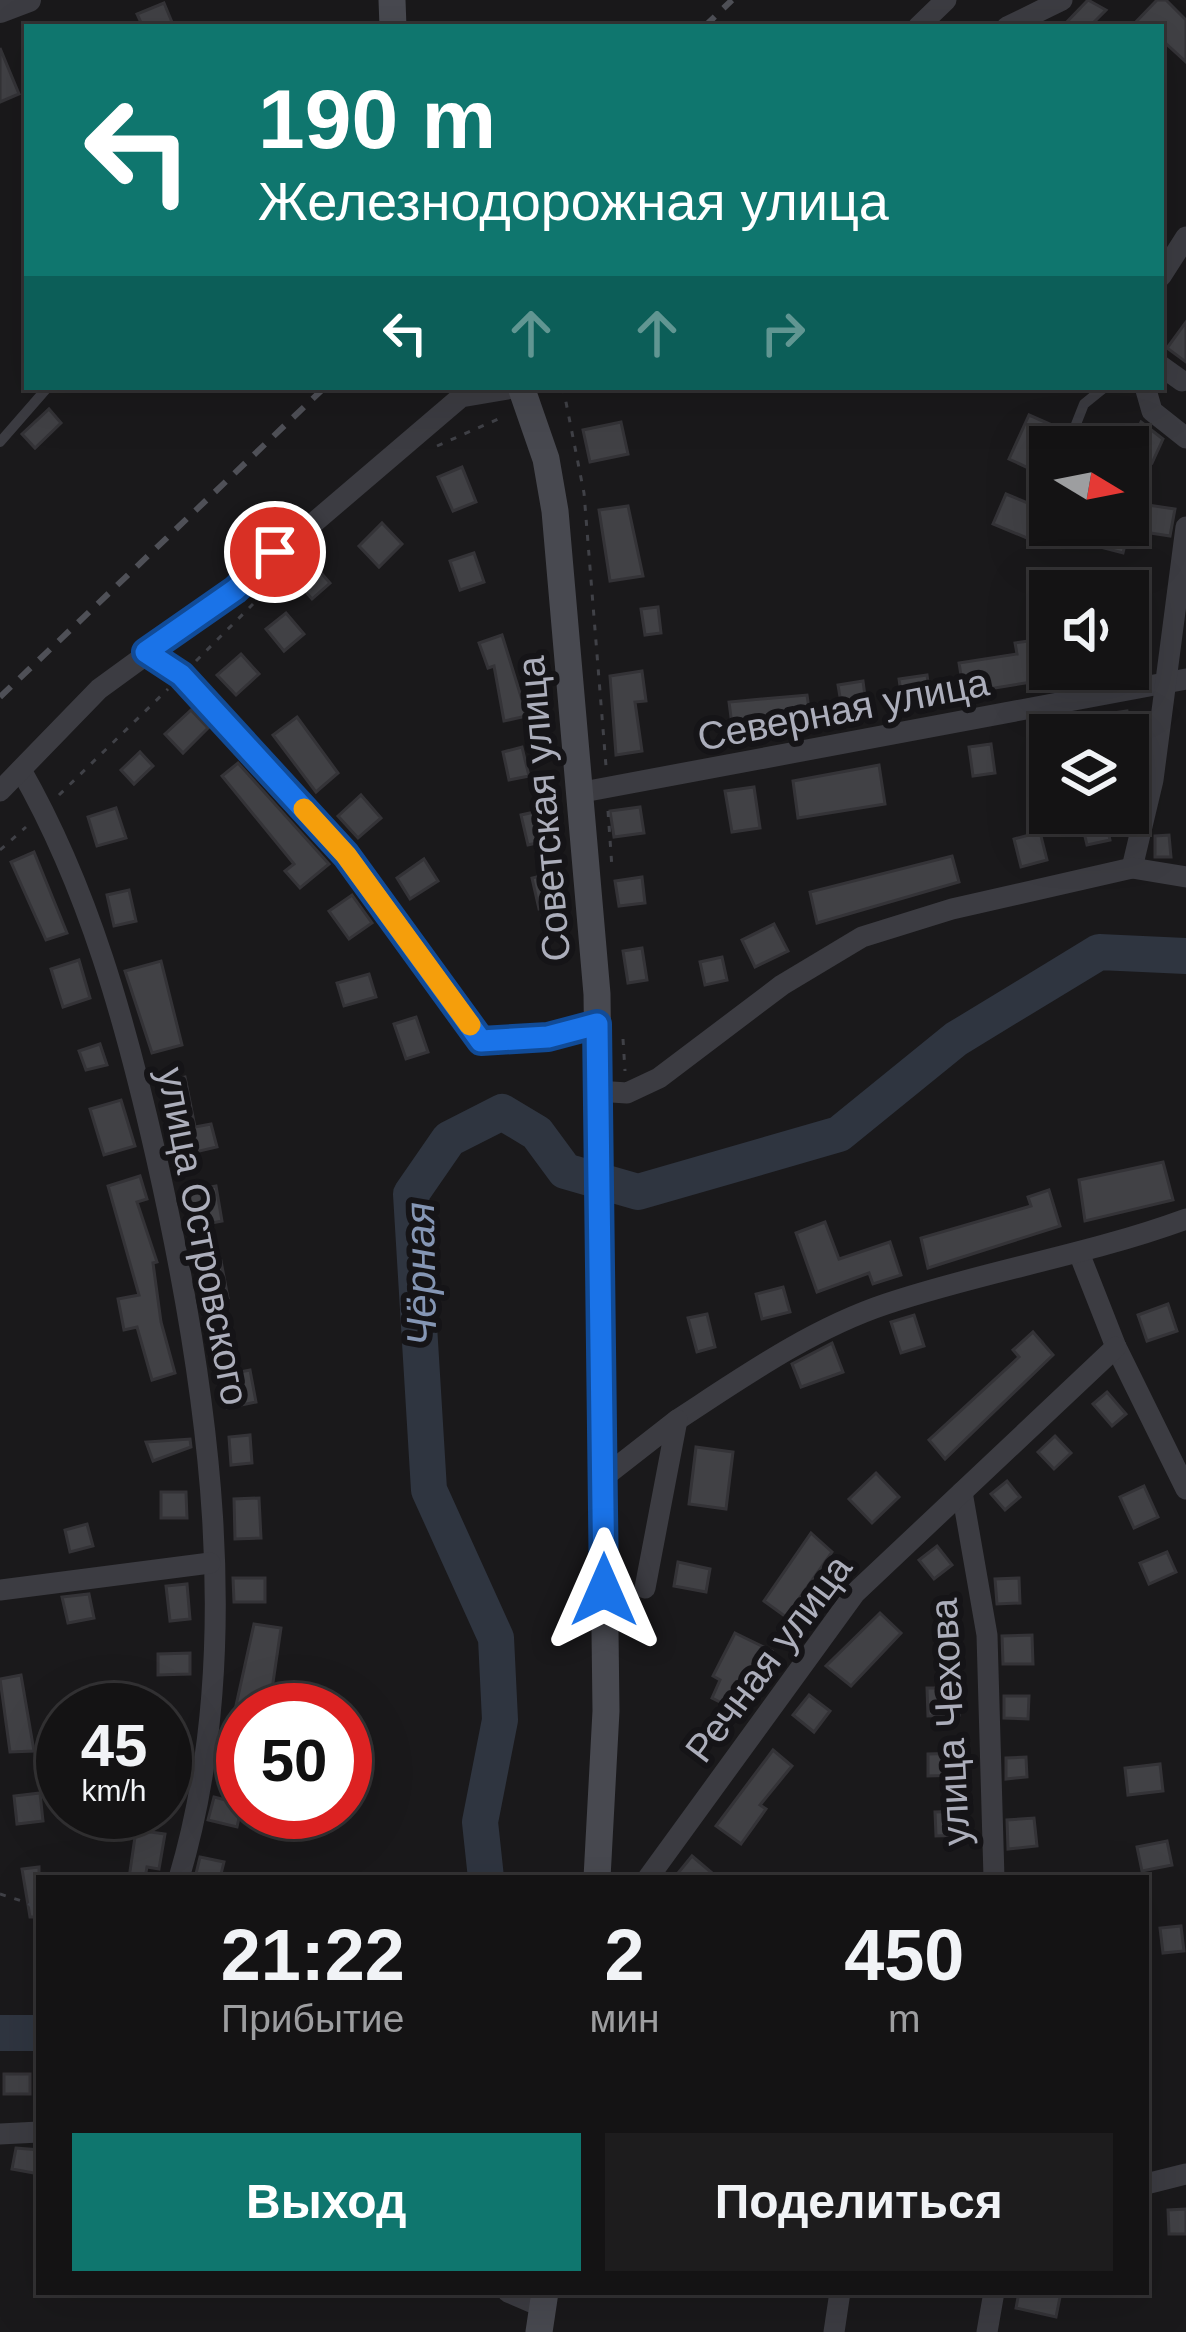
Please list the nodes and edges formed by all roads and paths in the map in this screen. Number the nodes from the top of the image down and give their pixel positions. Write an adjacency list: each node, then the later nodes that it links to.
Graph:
1 (29, 0): 4 (street)
2 (946, 0): 5 (street)
3 (1062, 0): 6 (street)
4 (0, 11)
5 (921, 24)
6 (1012, 24)
7 (1186, 237): 8 (street)
8 (1164, 271)
9 (45, 390): 15 (lane)
10 (1101, 390): 13 (lane)
11 (1160, 390): 14 (street)
12 (524, 394): 16 (path); 19 (street); 24 (main road, Советская улица)
13 (1075, 426)
14 (1186, 438)
15 (0, 442)
16 (426, 452)
17 (1186, 527): 21 (street)
18 (264, 593): 20 (path)
19 (146, 652): 20 (street); 22 (street)
20 (181, 675): 25 (path); 29 (street)
21 (1177, 681): 24 (street, Северная улица); 27 (street)
22 (21, 770): 23 (street); 25 (street, улица Островского)
23 (0, 791)
24 (583, 792): 29 (main road, Советская улица)
25 (44, 810): 26 (path); 38 (street, улица Островского)
26 (0, 850)
27 (1132, 868): 28 (street); 30 (street)
28 (1186, 877)
29 (597, 1024): 30 (main road, Советская улица)
30 (597, 1091): 35 (main road, Советская улица)
31 (1186, 1219): 32 (street)
32 (1078, 1253): 33 (street); 34 (street)
33 (1116, 1347): 36 (street); 37 (street, Речная улица)
34 (677, 1420): 35 (street); 39 (street)
35 (604, 1477): 42 (main road, Советская улица)
36 (1186, 1489)
37 (962, 1492): 43 (street, Речная улица); 44 (street, улица Чехова)
38 (210, 1563): 40 (street); 41 (street, улица Островского)
39 (644, 1588)
40 (0, 1590)
41 (180, 1875)
42 (597, 1875)
43 (650, 1875)
44 (994, 1875)
45 (0, 1894): 46 (path)
46 (36, 1910)
47 (36, 2132): 48 (street)
48 (0, 2134)
49 (1186, 2174): 50 (street)
50 (1149, 2183)
51 (514, 2295): 54 (street)
52 (840, 2295): 55 (street)
53 (993, 2295): 56 (street)
54 (542, 2310)
55 (834, 2332)
56 (987, 2332)

